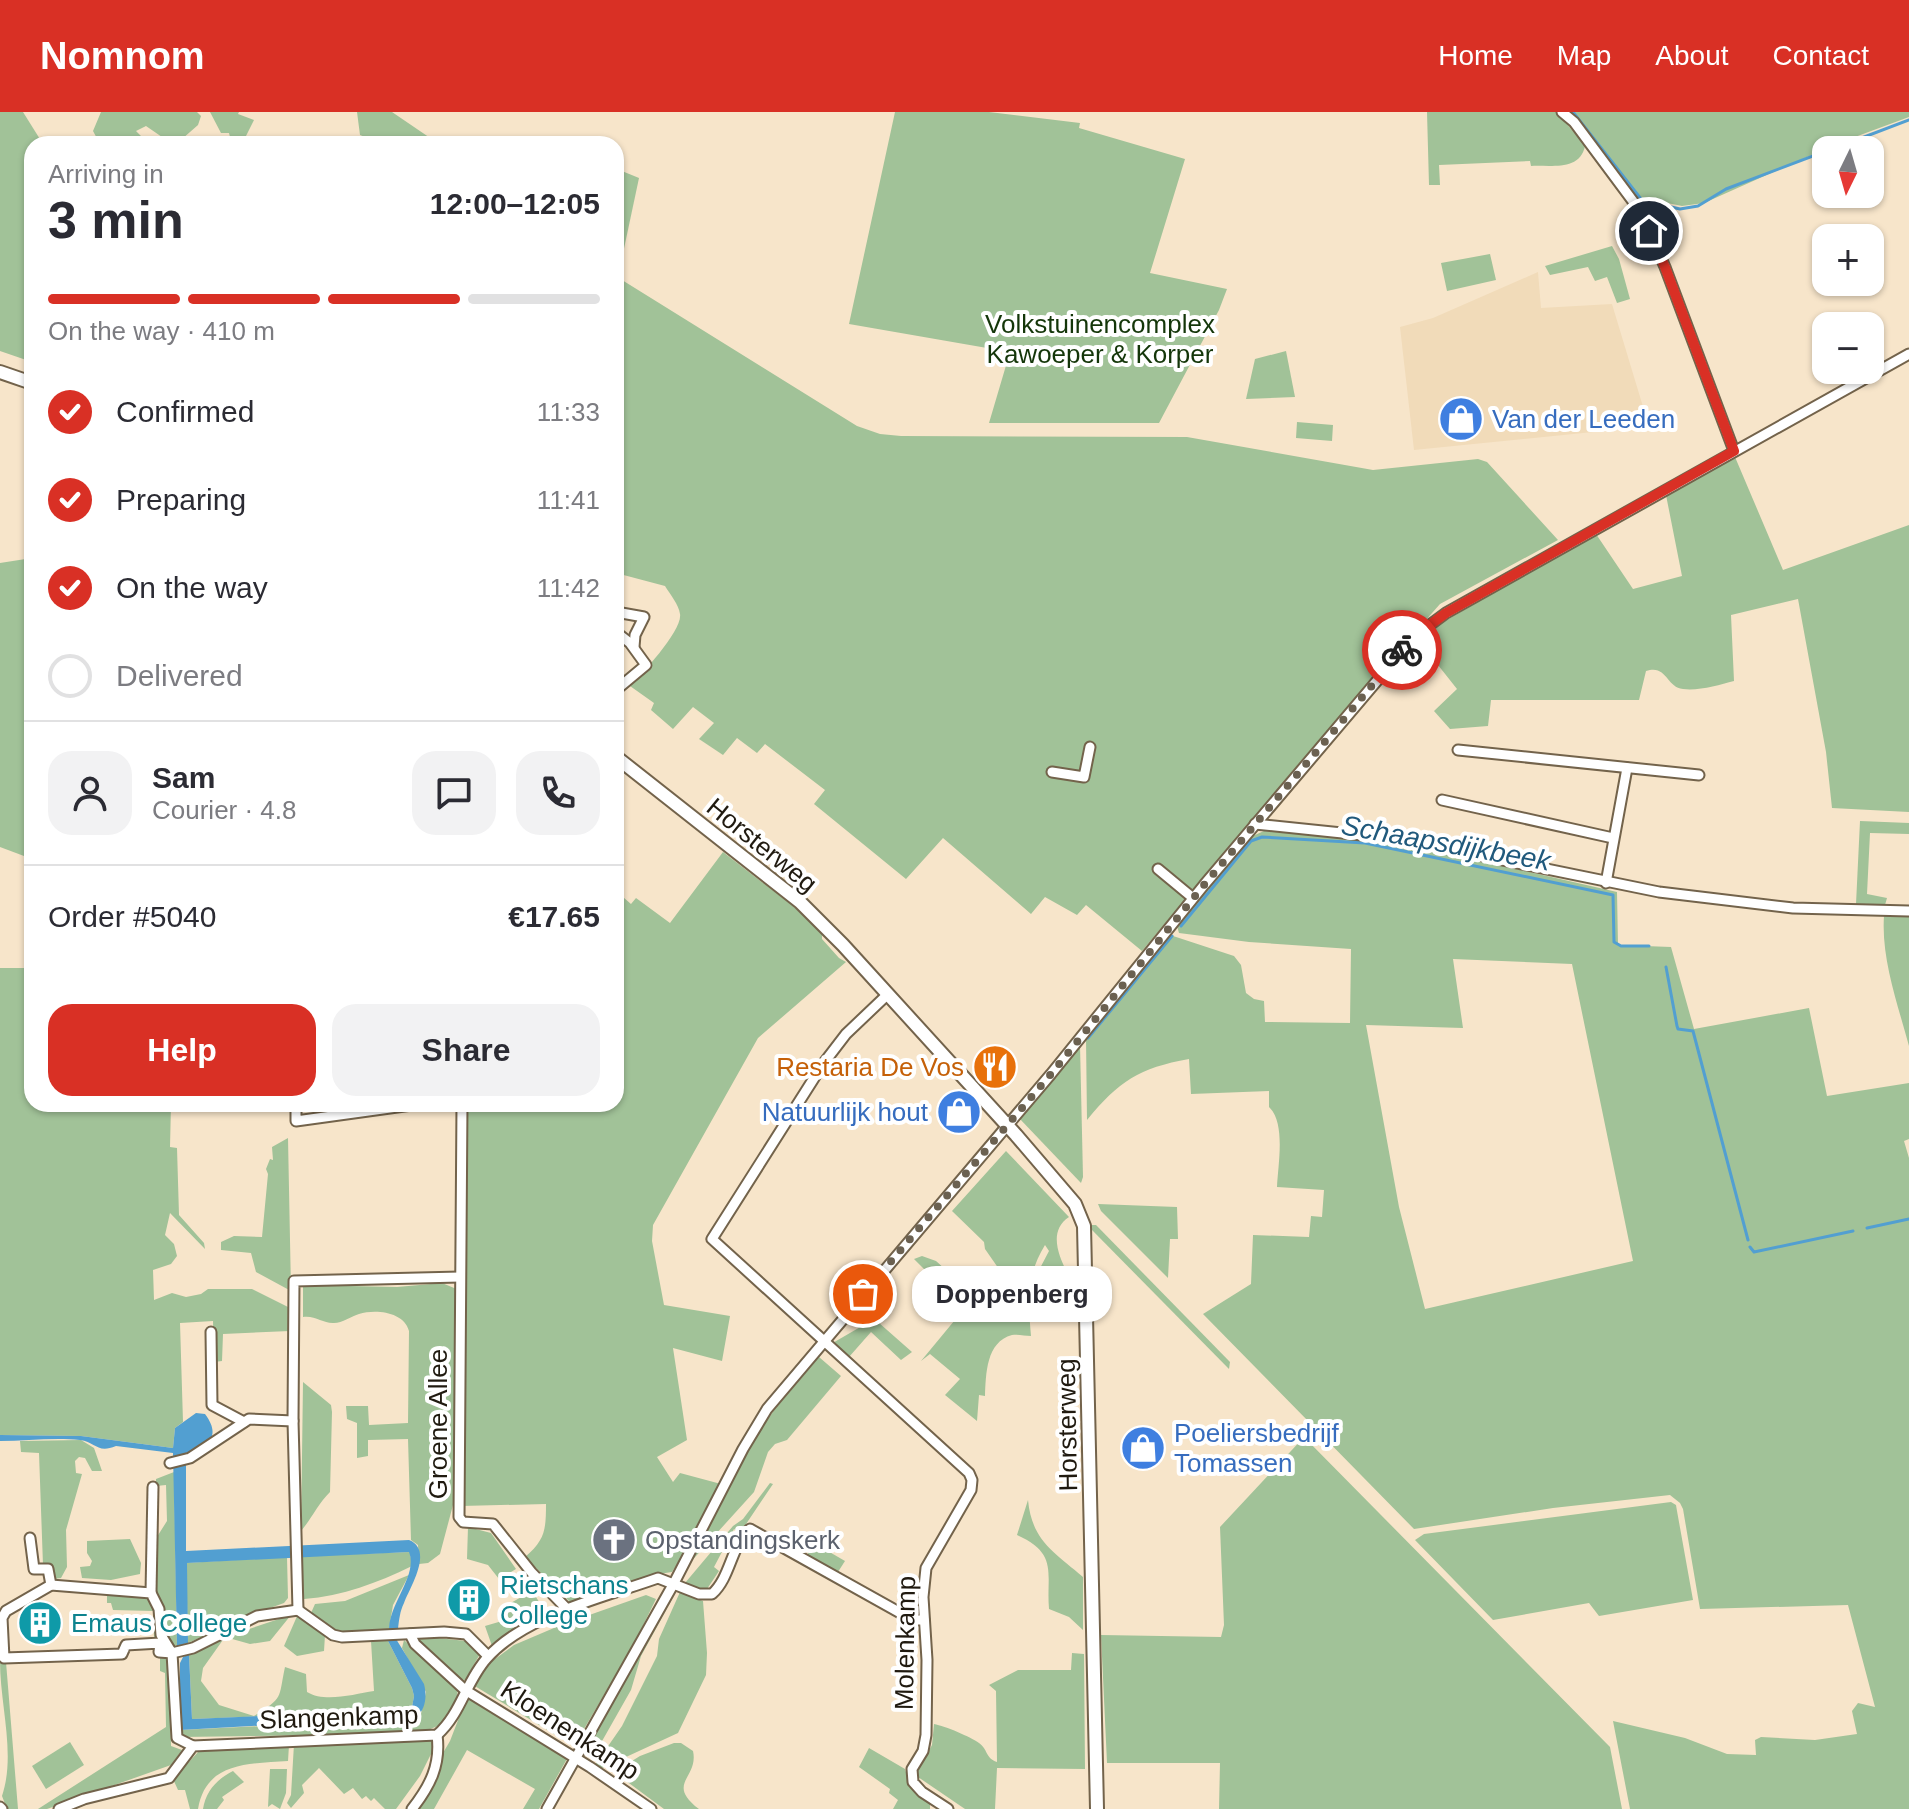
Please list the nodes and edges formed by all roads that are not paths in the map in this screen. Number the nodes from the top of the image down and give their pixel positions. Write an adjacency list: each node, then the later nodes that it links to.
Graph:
1 (1562, 112): 5 (street)
2 (1909, 354): 5 (street)
3 (0, 372): 4 (main road)
4 (24, 380)
5 (1734, 451): 17 (street)
6 (624, 613): 8 (street)
7 (624, 639): 8 (street)
8 (634, 647): 9 (street)
9 (624, 683)
10 (1090, 747): 14 (street)
11 (1458, 750): 13 (street)
12 (624, 763): 23 (main road, Horsterweg)
13 (1627, 768): 15 (street); 18 (street)
14 (1052, 772)
15 (1699, 775)
16 (1442, 800): 18 (street)
17 (1255, 824): 20 (street); 21 (street)
18 (1613, 838): 20 (street)
19 (1158, 869): 21 (street)
20 (1606, 883): 22 (street)
21 (1193, 898): 27 (street)
22 (1909, 911)
23 (887, 995): 27 (main road, Horsterweg); 30 (street, Molenkamp)
24 (296, 1112): 25 (street)
25 (361, 1112)
26 (462, 1112): 28 (street, Groene Allee)
27 (1006, 1125): 30 (street); 54 (main road, Horsterweg)
28 (460, 1277): 31 (street); 40 (street, Groene Allee)
29 (211, 1332): 32 (street)
30 (823, 1341): 36 (street); 41 (street, Molenkamp)
31 (293, 1421): 32 (street); 39 (street)
32 (244, 1422): 33 (street)
33 (170, 1463)
34 (153, 1487): 38 (street)
35 (30, 1538): 37 (street)
36 (674, 1583): 40 (street, Slangenkamp); 41 (street); 48 (street)
37 (51, 1585): 38 (street); 43 (street)
38 (151, 1593): 43 (street)
39 (298, 1610): 42 (street); 43 (street)
40 (568, 1610): 44 (street, Slangenkamp)
41 (924, 1620): 53 (street, Molenkamp)
42 (405, 1634): 44 (street); 45 (street)
43 (172, 1653): 47 (street)
44 (488, 1656): 45 (street, Slangenkamp)
45 (465, 1690): 46 (street, Slangenkamp); 48 (street, Kloenenkamp)
46 (437, 1735): 47 (street, Slangenkamp); 50 (street)
47 (193, 1746): 49 (street)
48 (575, 1758): 51 (street); 52 (street, Kloenenkamp)
49 (59, 1809)
50 (412, 1809)
51 (547, 1809)
52 (651, 1809)
53 (948, 1809)
54 (1097, 1809)

